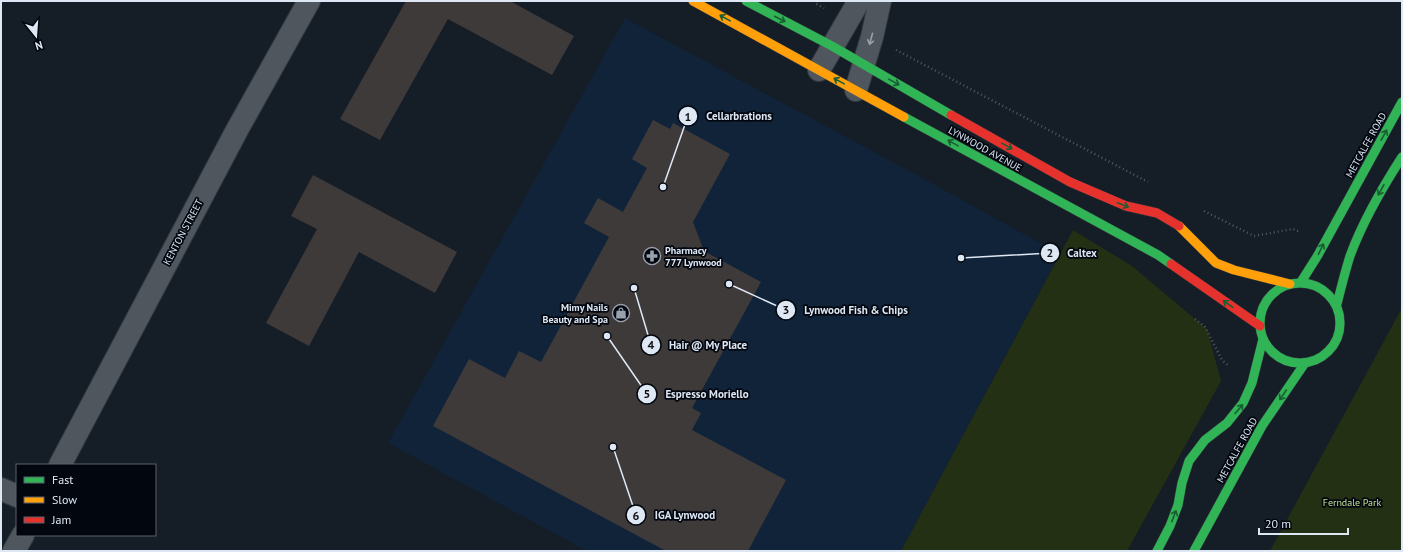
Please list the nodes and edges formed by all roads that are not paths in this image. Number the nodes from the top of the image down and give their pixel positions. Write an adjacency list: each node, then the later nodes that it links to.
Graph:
1 (309, 1): 18 (street, KENTON STREET)
2 (693, 1): 8 (street, LYNWOOD AVENUE, one-way to 2)
3 (746, 1): 6 (street, LYNWOOD AVENUE, one-way to 6)
4 (860, 1): 6 (street)
5 (880, 1): 7 (street, one-way to 7)
6 (832, 46): 7 (street, LYNWOOD AVENUE); 8 (street)
7 (863, 65): 9 (street); 13 (street, LYNWOOD AVENUE, one-way to 13)
8 (819, 70): 9 (street, LYNWOOD AVENUE, one-way to 8)
9 (856, 90): 15 (street, LYNWOOD AVENUE, one-way to 9)
10 (1402, 102): 12 (street, METCALFE ROAD, one-way to 10)
11 (1402, 157): 14 (street, METCALFE ROAD, one-way to 14)
12 (1301, 282): 13 (street, METCALFE ROAD); 14 (street, METCALFE ROAD)
13 (1290, 284): 15 (street, METCALFE ROAD)
14 (1336, 304): 17 (street, METCALFE ROAD)
15 (1260, 326): 16 (street, METCALFE ROAD)
16 (1263, 339): 17 (street, METCALFE ROAD); 23 (street, METCALFE ROAD, one-way to 16)
17 (1305, 363): 24 (street, METCALFE ROAD, one-way to 24)
18 (61, 464)
19 (1, 489): 20 (street)
20 (16, 496)
21 (22, 536): 22 (street)
22 (14, 551)
23 (1156, 551)
24 (1194, 551)

